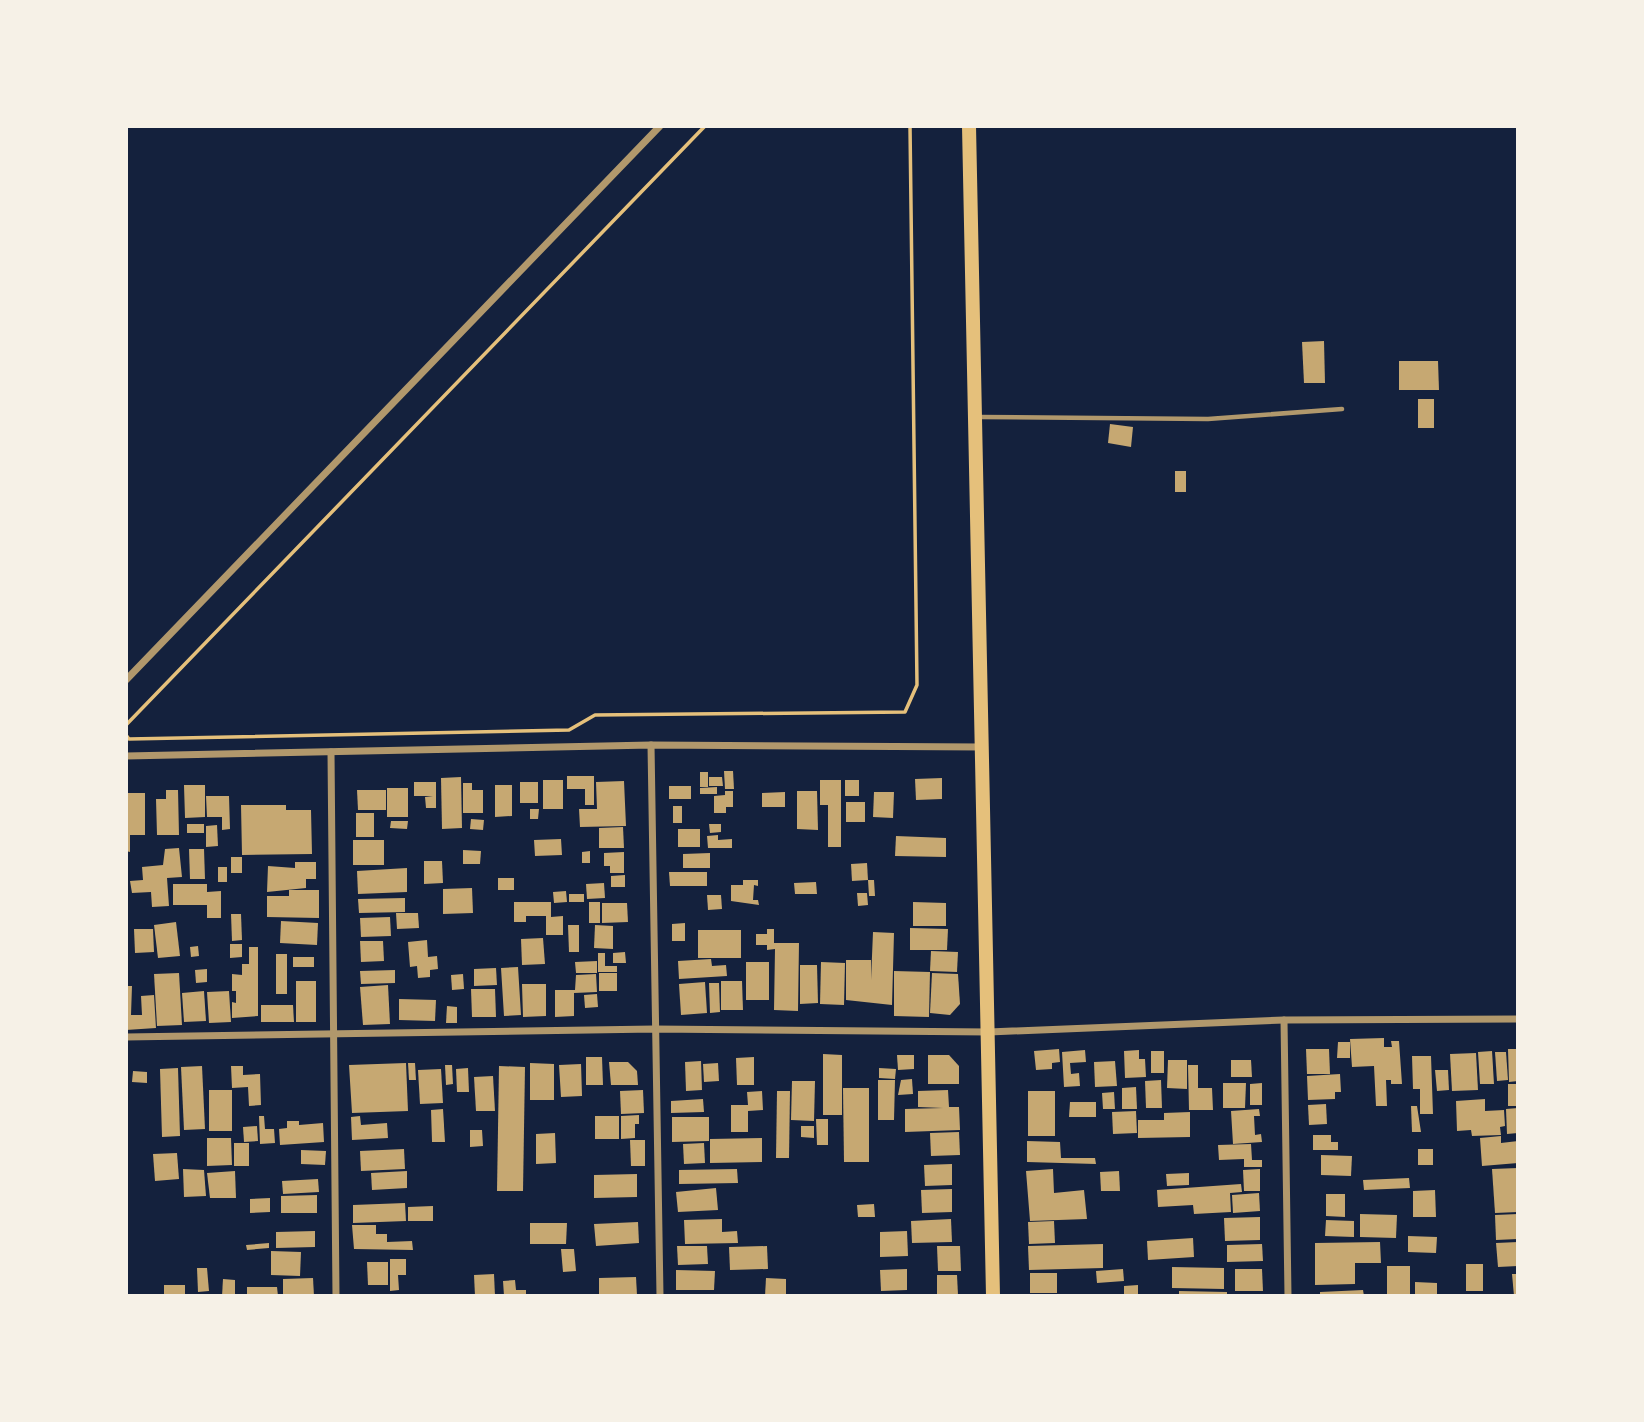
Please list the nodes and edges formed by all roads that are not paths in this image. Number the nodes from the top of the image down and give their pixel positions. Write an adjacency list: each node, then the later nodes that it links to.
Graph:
1 (660, 126): 5 (street)
2 (969, 126): 4 (main road)
3 (1342, 409): 4 (lane)
4 (973, 417): 7 (main road)
5 (126, 680)
6 (651, 746): 7 (street); 8 (street); 12 (street)
7 (982, 747): 13 (main road)
8 (331, 752): 9 (street); 14 (street)
9 (126, 755)
10 (1518, 1019): 11 (street)
11 (1284, 1020): 13 (street); 19 (street)
12 (654, 1029): 13 (street); 14 (street); 17 (street)
13 (989, 1032): 18 (main road)
14 (333, 1034): 15 (street); 16 (street)
15 (126, 1037)
16 (336, 1296)
17 (660, 1296)
18 (993, 1296)
19 (1288, 1296)

